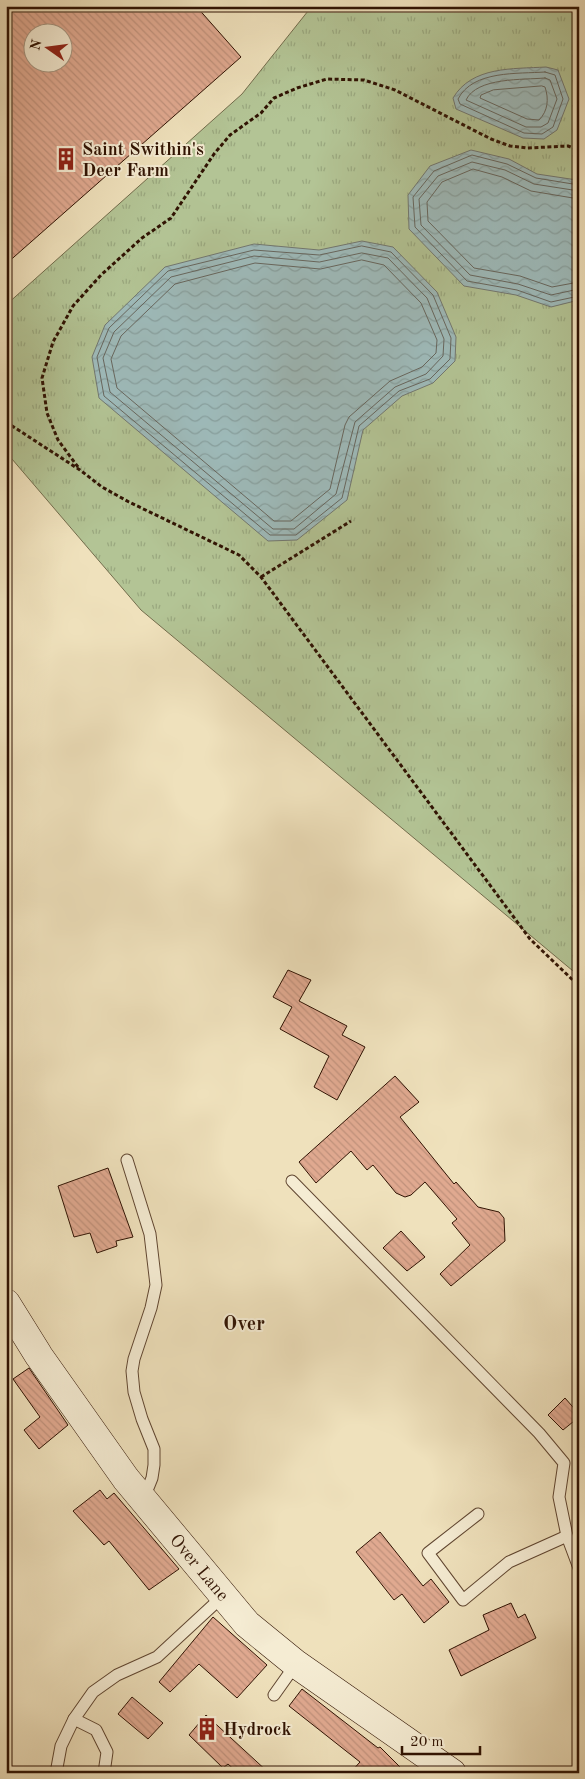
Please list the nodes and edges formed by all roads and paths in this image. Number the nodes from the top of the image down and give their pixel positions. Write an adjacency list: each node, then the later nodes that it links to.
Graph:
1 (579, 150): 3 (path)
2 (6, 422): 3 (path)
3 (80, 470): 5 (path)
4 (351, 521): 5 (path)
5 (261, 577): 6 (path)
6 (579, 986)
7 (127, 1160): 10 (lane)
8 (292, 1181): 12 (lane)
9 (6, 1303): 10 (street, Over Lane)
10 (143, 1500): 14 (street, Over Lane)
11 (478, 1514): 12 (lane)
12 (567, 1536): 13 (lane)
13 (579, 1568)
14 (223, 1596): 15 (street, Over Lane); 17 (lane)
15 (296, 1664): 16 (lane); 20 (street, Over Lane)
16 (274, 1695)
17 (74, 1719): 18 (lane); 19 (lane)
18 (56, 1773)
19 (104, 1773)
20 (452, 1773)

